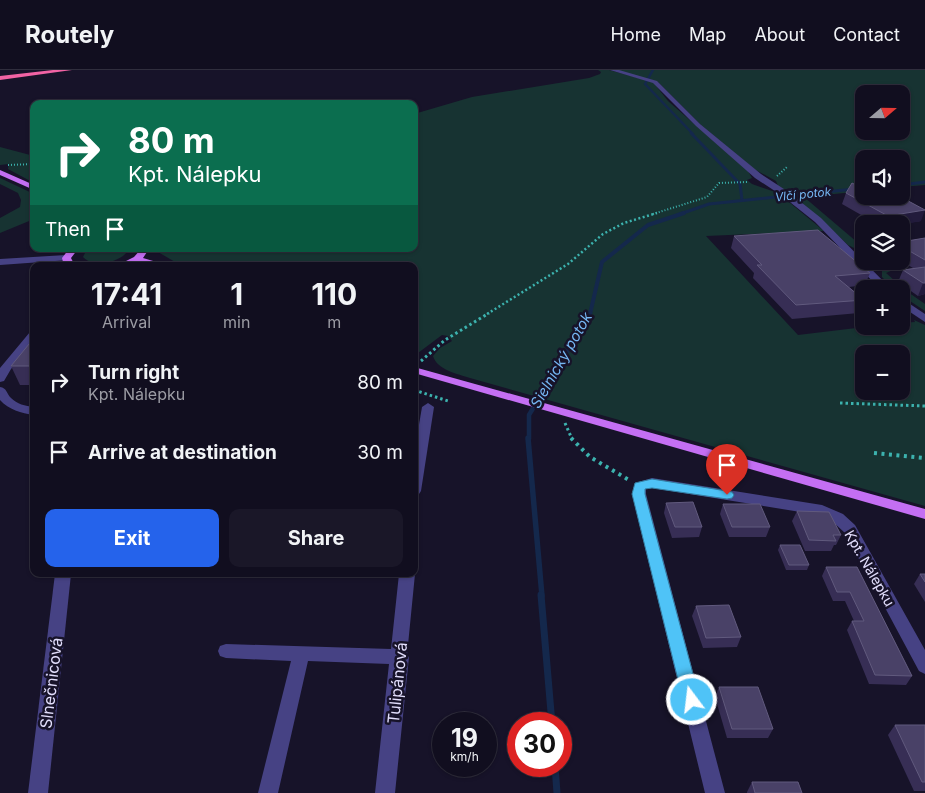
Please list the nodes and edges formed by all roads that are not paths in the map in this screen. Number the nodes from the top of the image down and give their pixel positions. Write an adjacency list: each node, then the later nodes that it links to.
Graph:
1 (32, 70): 4 (highway)
2 (69, 70): 5 (highway)
3 (613, 70): 14 (street)
4 (0, 74)
5 (0, 78)
6 (2, 169): 7 (main road)
7 (30, 186)
8 (143, 252): 9 (main road)
9 (137, 259): 12 (main road); 13 (main road)
10 (0, 262): 11 (street)
11 (68, 262)
12 (130, 262)
13 (149, 262)
14 (877, 280)
15 (910, 308): 16 (street)
16 (925, 319)
17 (30, 339): 19 (street)
18 (418, 367): 24 (main road)
19 (0, 379)
20 (0, 390): 22 (street)
21 (428, 407): 23 (street)
22 (30, 410)
23 (418, 462)
24 (925, 514)
25 (63, 577): 31 (street, Slnečnicová)
26 (407, 577): 29 (street, Tulipánová)
27 (226, 651): 28 (street)
28 (301, 654): 29 (street); 32 (street)
29 (400, 657): 33 (street, Tulipánová)
30 (925, 666): 34 (street, Kpt. Nálepku)
31 (38, 793)
32 (268, 793)
33 (385, 793)
34 (716, 793)

